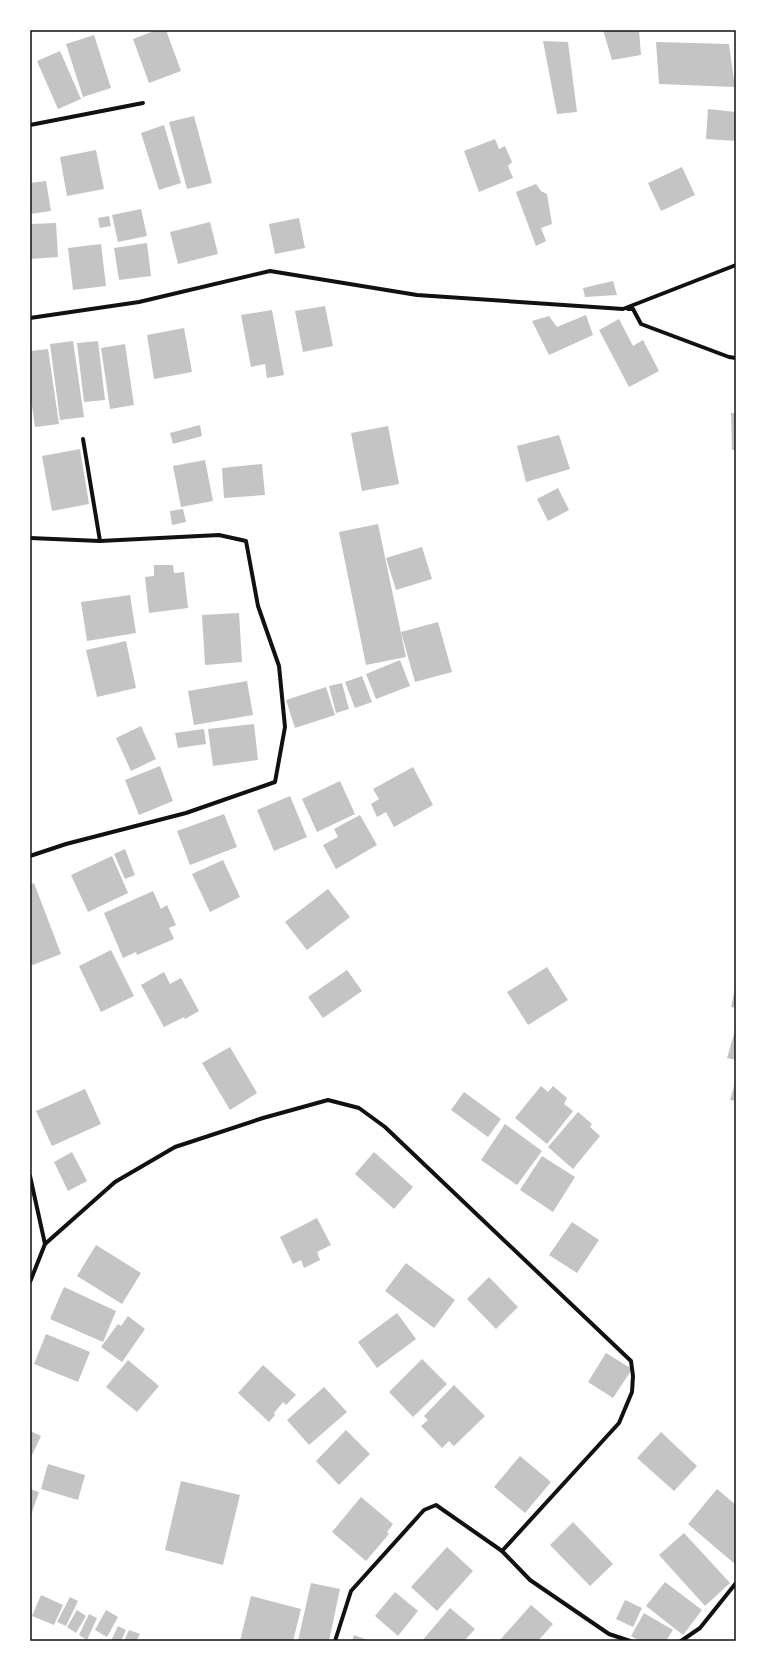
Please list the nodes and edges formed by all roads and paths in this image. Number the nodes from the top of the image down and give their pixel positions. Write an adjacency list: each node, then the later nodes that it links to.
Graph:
1 (143, 103): 2 (street)
2 (30, 125)
3 (736, 265): 4 (street)
4 (623, 309): 5 (street); 6 (street)
5 (30, 318)
6 (736, 358)
7 (83, 439): 9 (street)
8 (30, 538): 9 (street)
9 (100, 541): 10 (street)
10 (30, 856)
11 (30, 1176): 12 (street)
12 (45, 1244): 13 (street); 14 (street)
13 (30, 1282)
14 (502, 1551): 16 (street); 17 (street)
15 (736, 1583): 18 (street)
16 (335, 1641)
17 (630, 1641)
18 (681, 1641)

